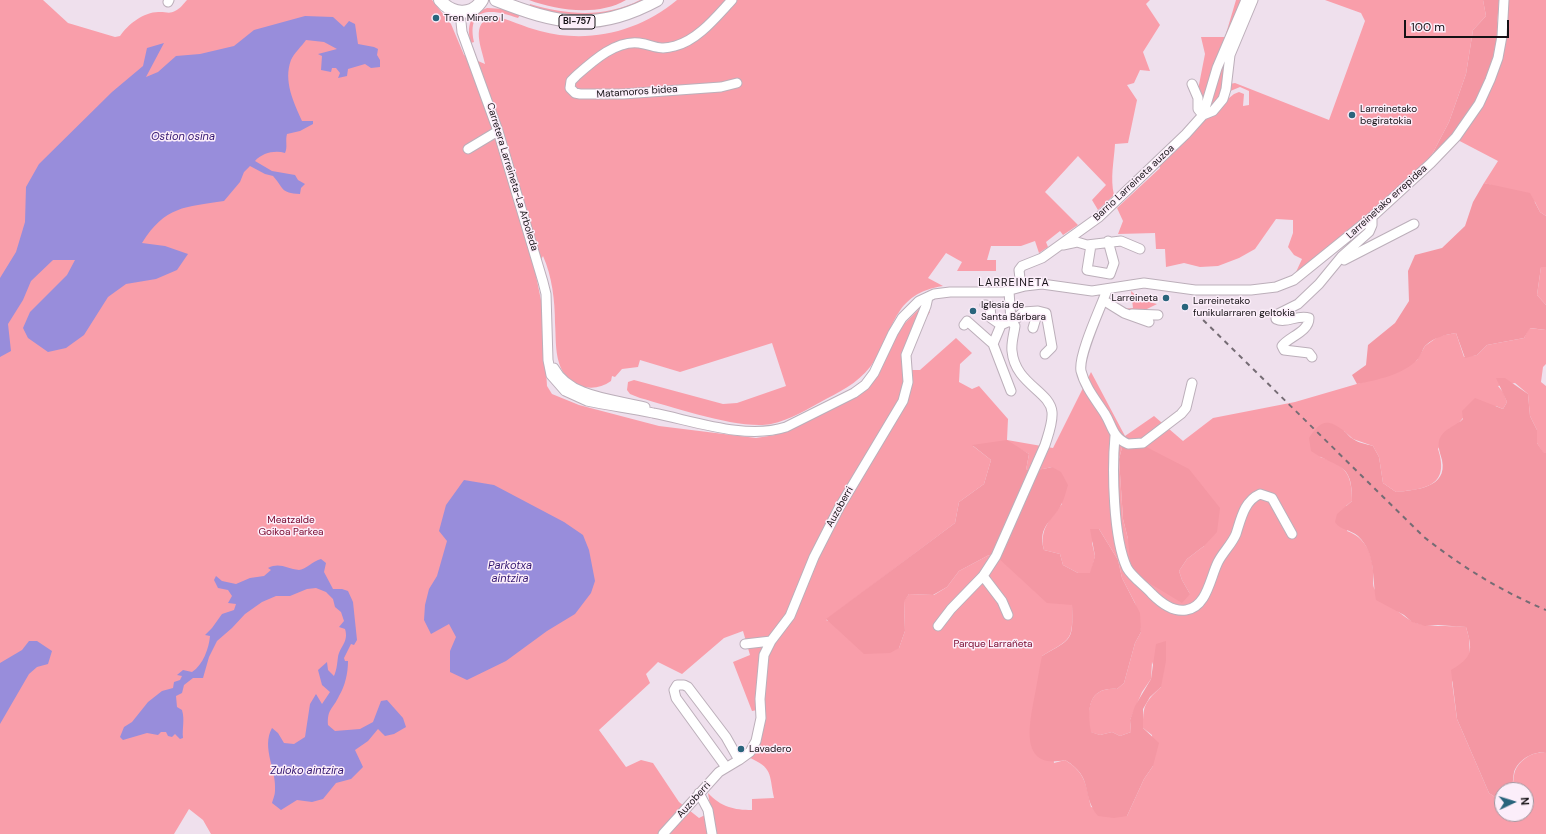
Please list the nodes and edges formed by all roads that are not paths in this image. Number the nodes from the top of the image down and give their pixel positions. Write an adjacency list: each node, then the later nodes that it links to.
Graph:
1 (440, 0): 9 (main road)
2 (482, 0): 9 (main road)
3 (496, 0): 4 (main road, BI-757)
4 (657, 0)
5 (732, 0): 10 (street, Matamoros bidea)
6 (1246, 0): 12 (street)
7 (1254, 0): 12 (street)
8 (1504, 0): 15 (street, Larreinetako errepidea)
9 (460, 12): 13 (street, Carretera Larreineta-La Arboleda)
10 (737, 83)
11 (1192, 84): 12 (street)
12 (1203, 115): 18 (street, Barrio Larreineta auzoa)
13 (498, 131): 14 (street); 25 (street, Carretera Larreineta-La Arboleda)
14 (468, 149)
15 (1372, 217): 21 (street); 24 (street, Larreinetako errepidea)
16 (1414, 224): 21 (street)
17 (1108, 241): 19 (street); 19 (street); 20 (street)
18 (1060, 244): 19 (street); 22 (street, Barrio Larreineta auzoa)
19 (1091, 245)
20 (1140, 249)
21 (1332, 267): 39 (street)
22 (1021, 287): 23 (street); 24 (street)
23 (1010, 290): 25 (street); 31 (street)
24 (1107, 290): 26 (street)
25 (928, 296): 48 (street, Auzoberri)
26 (1103, 300): 29 (street); 43 (street)
27 (985, 305): 33 (street)
28 (1038, 311): 31 (street); 35 (street); 38 (street)
29 (1124, 313): 30 (street); 32 (street)
30 (1158, 315)
31 (1011, 321): 33 (street); 37 (street)
32 (1149, 322)
33 (1001, 325): 36 (street)
34 (964, 326): 36 (street)
35 (1034, 328)
36 (993, 344): 40 (street)
37 (1012, 350): 40 (street); 45 (street)
38 (1045, 354)
39 (1312, 357)
40 (1004, 372): 42 (street)
41 (1192, 383): 43 (street)
42 (1011, 391)
43 (1115, 436): 44 (street)
44 (1292, 534)
45 (983, 576): 46 (street); 47 (street)
46 (1008, 615)
47 (938, 626)
48 (771, 641): 49 (street); 50 (street, Auzoberri)
49 (745, 644)
50 (739, 760): 51 (street, Auzoberri); 51 (street)
51 (726, 767): 52 (street, Auzoberri)
52 (699, 793): 53 (street, Auzoberri); 54 (street)
53 (663, 834)
54 (712, 834)

